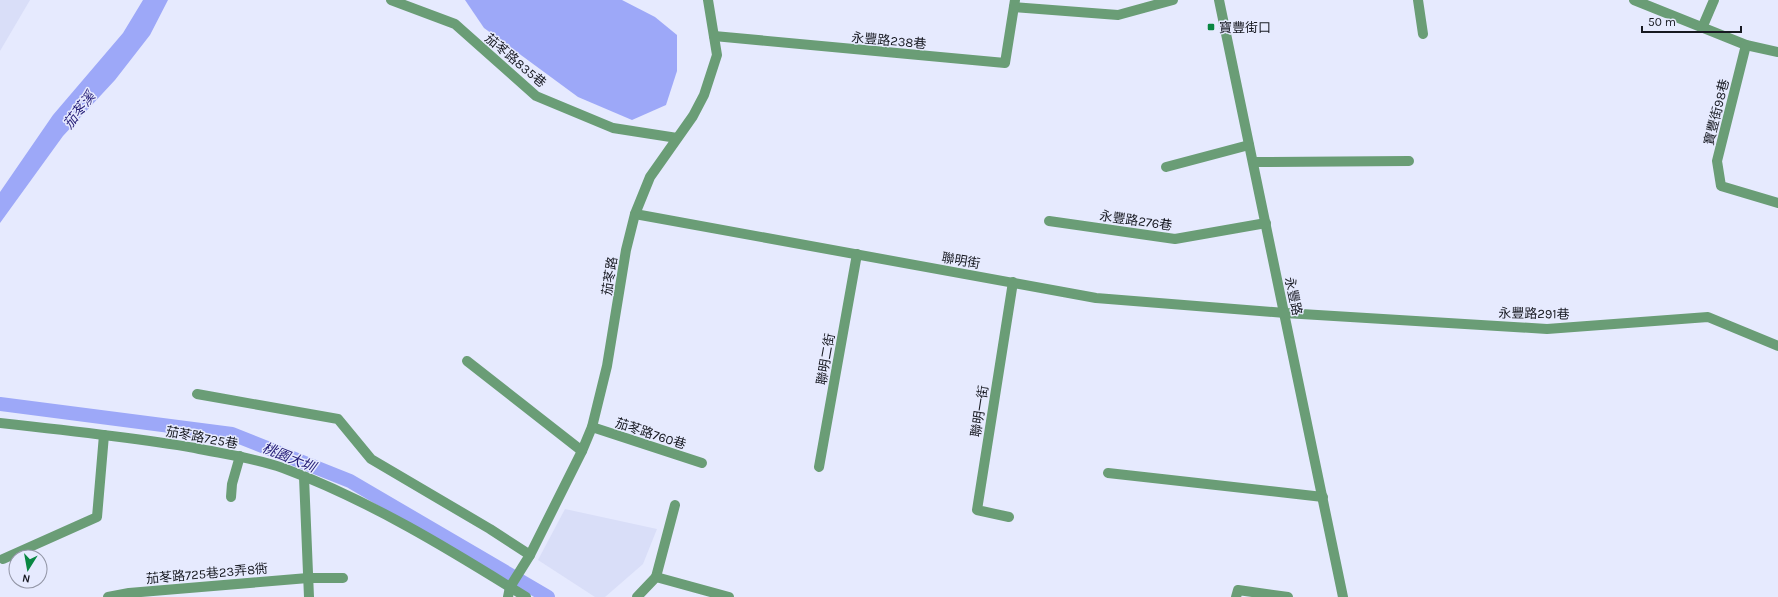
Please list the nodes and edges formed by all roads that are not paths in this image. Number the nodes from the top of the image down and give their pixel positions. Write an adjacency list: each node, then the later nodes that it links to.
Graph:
1 (391, 0): 14 (street, 茄苳路835巷)
2 (708, 0): 11 (street, 茄苳路)
3 (1174, 0): 8 (street)
4 (1219, 0): 15 (street, 永豐路)
5 (1418, 0): 10 (street)
6 (1634, 0): 9 (street)
7 (1714, 0): 9 (street)
8 (1014, 3): 11 (street, 永豐路238巷)
9 (1702, 28): 12 (street)
10 (1423, 34)
11 (714, 36): 14 (street, 茄苳路)
12 (1746, 45): 13 (street); 19 (street, 寶豐街98巷)
13 (1778, 52)
14 (677, 138): 20 (street, 茄苳路)
15 (1249, 145): 17 (street, 永豐路); 18 (street)
16 (1409, 161): 17 (street)
17 (1253, 162): 22 (street, 永豐路)
18 (1166, 167)
19 (1778, 203)
20 (634, 214): 23 (street, 聯明街); 30 (street, 茄苳路)
21 (1049, 221): 22 (street, 永豐路276巷)
22 (1266, 223): 25 (street, 永豐路)
23 (857, 254): 24 (street, 聯明街); 35 (street, 聯明二街)
24 (1013, 282): 25 (street, 聯明街); 41 (street, 聯明一街)
25 (1285, 313): 26 (street, 永豐路291巷); 38 (street, 永豐路)
26 (1778, 346)
27 (467, 361): 32 (street)
28 (197, 394): 43 (street)
29 (0, 423): 31 (street, 茄苳路725巷)
30 (592, 427): 32 (street, 茄苳路); 34 (street, 茄苳路760巷)
31 (104, 435): 33 (street, 茄苳路725巷); 42 (street)
32 (582, 451): 43 (street, 茄苳路)
33 (240, 456): 37 (street, 茄苳路725巷); 39 (street)
34 (702, 463)
35 (819, 467)
36 (1108, 473): 38 (street)
37 (304, 477): 45 (street); 47 (street, 茄苳路725巷)
38 (1323, 497): 55 (street, 永豐路)
39 (231, 498)
40 (675, 505): 44 (street)
41 (1009, 517)
42 (3, 558)
43 (528, 558): 47 (street, 茄苳路)
44 (656, 577): 51 (street); 52 (street)
45 (308, 578): 46 (street, 茄苳路725巷23弄8衖); 48 (street, 茄苳路725巷23弄8衖); 49 (street)
46 (343, 578)
47 (510, 589): 50 (street, 茄苳路725巷)
48 (108, 597)
49 (309, 597)
50 (526, 597)
51 (637, 597)
52 (729, 597)
53 (1236, 597): 54 (street)
54 (1288, 597)
55 (1343, 597)

